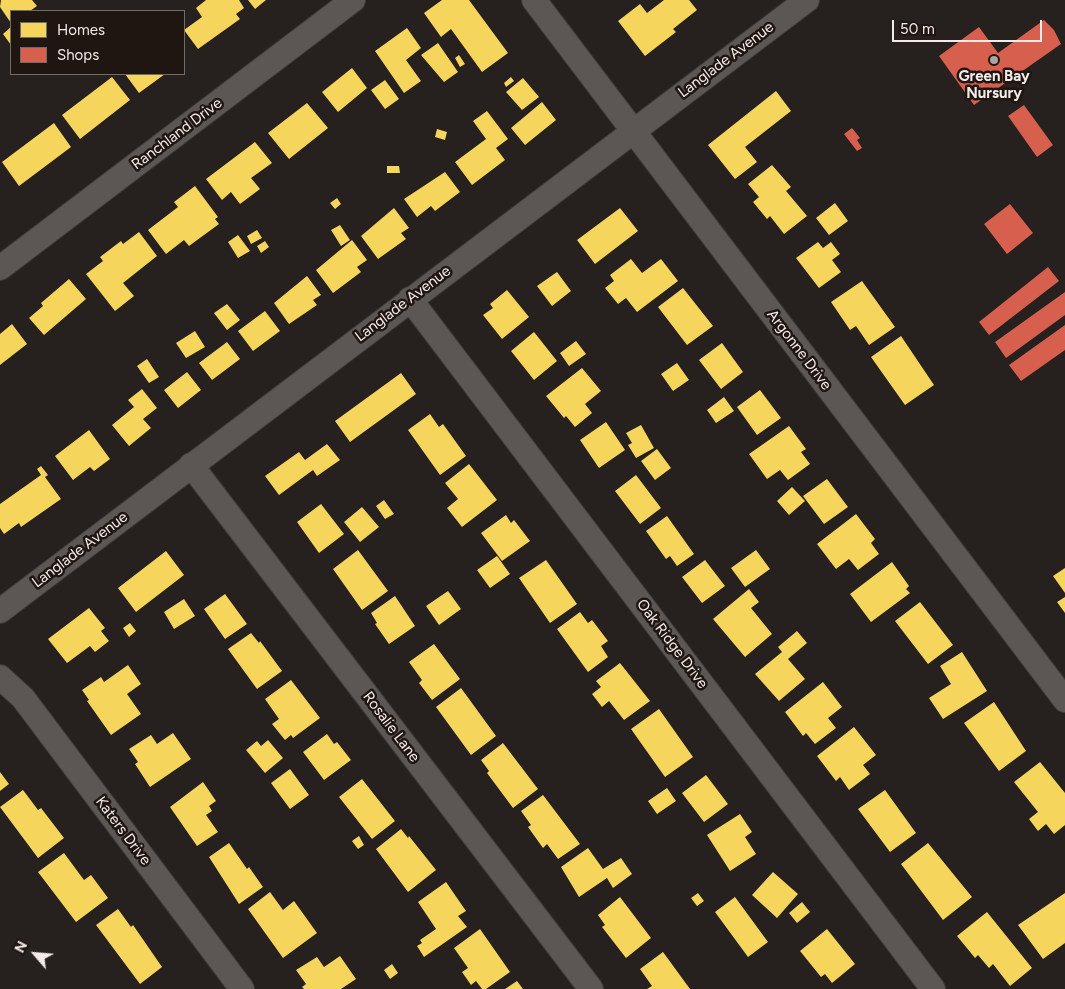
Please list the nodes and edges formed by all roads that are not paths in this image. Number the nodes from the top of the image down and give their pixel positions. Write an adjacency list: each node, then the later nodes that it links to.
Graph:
1 (353, 0): 5 (street, Ranchland Drive)
2 (534, 0): 4 (street, Argonne Drive)
3 (807, 0): 4 (street, Langlade Avenue)
4 (633, 130): 6 (street, Langlade Avenue); 10 (street, Argonne Drive)
5 (0, 268)
6 (410, 299): 7 (street, Langlade Avenue); 13 (street, Oak Ridge Drive)
7 (191, 465): 8 (street, Langlade Avenue); 12 (street, Rosalie Lane)
8 (0, 611)
9 (0, 677): 11 (street, Katers Drive)
10 (1065, 700)
11 (242, 989)
12 (591, 989)
13 (933, 989)

